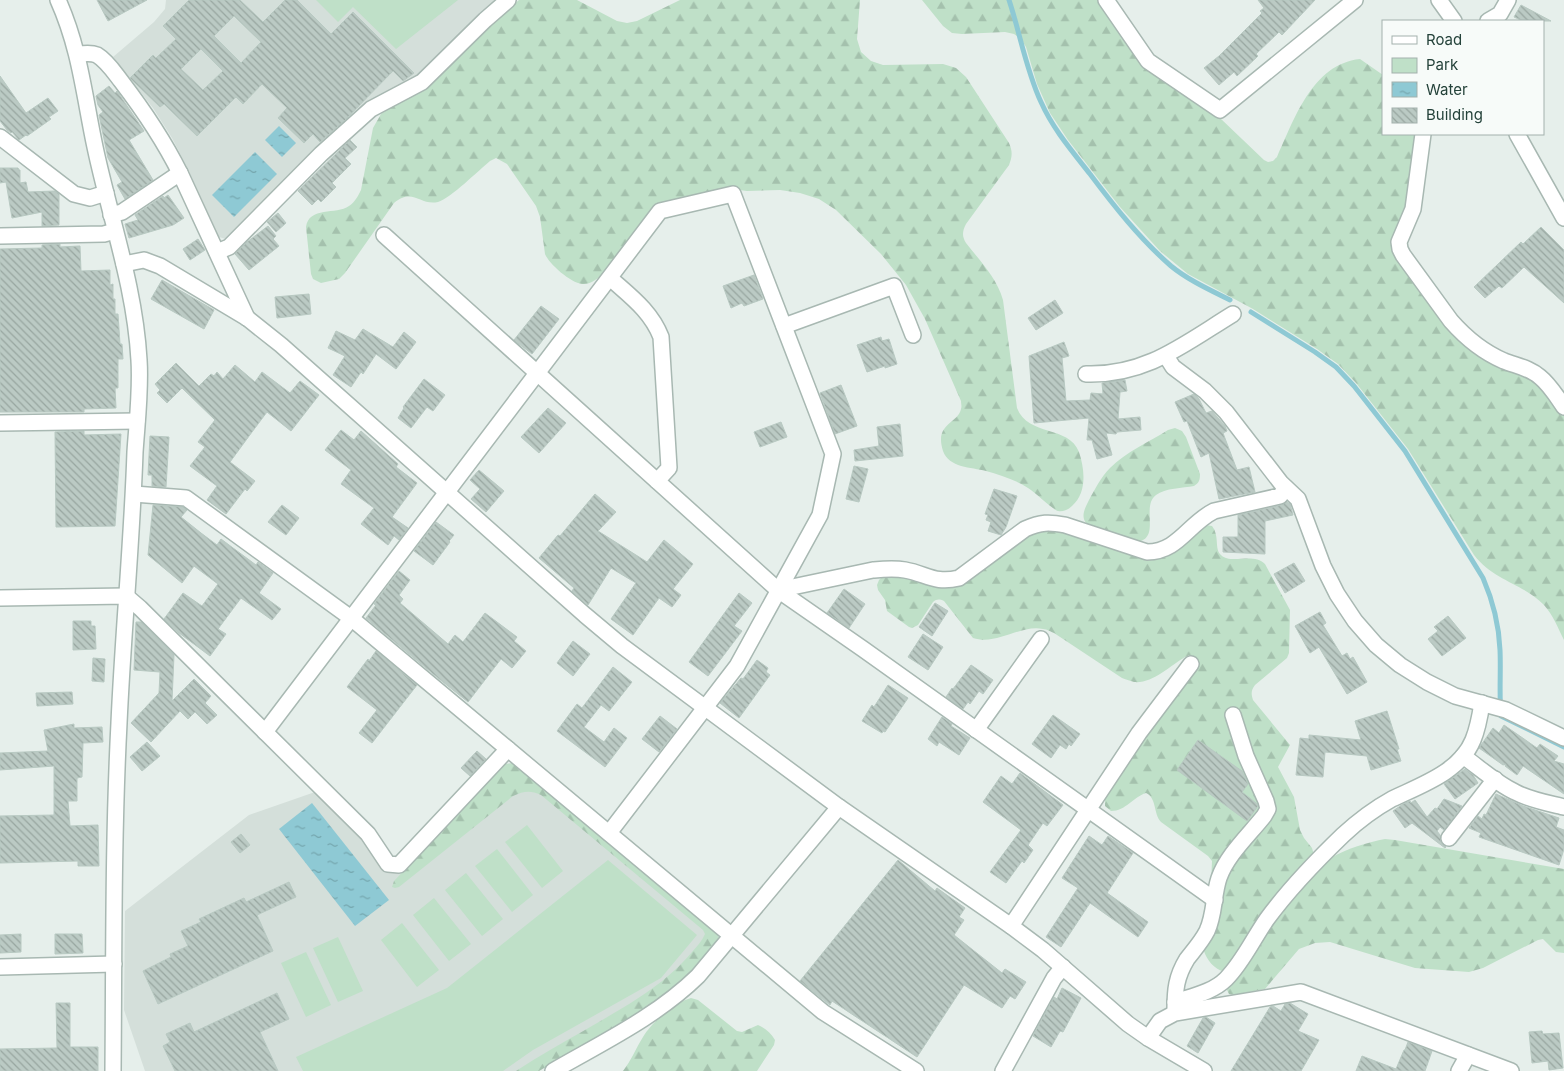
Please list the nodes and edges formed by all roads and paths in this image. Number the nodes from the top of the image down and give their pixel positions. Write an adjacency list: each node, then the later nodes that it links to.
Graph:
1 (58, 0): 9 (street)
2 (508, 0): 20 (street)
3 (1106, 0): 4 (street)
4 (1355, 0)
5 (1439, 0): 7 (street)
6 (1508, 0): 8 (street)
7 (1453, 20)
8 (1490, 20)
9 (78, 54): 13 (street); 14 (street)
10 (1423, 135): 30 (street)
11 (1518, 135): 16 (street)
12 (0, 137): 14 (street)
13 (180, 173): 15 (street); 20 (street)
14 (106, 193): 15 (street)
15 (111, 215): 17 (street)
16 (1564, 218)
17 (115, 231): 19 (street); 21 (street)
18 (384, 235): 28 (street)
19 (0, 236)
20 (217, 252): 24 (street)
21 (124, 264): 24 (street); 31 (street)
22 (610, 278): 25 (street); 28 (street); 33 (street)
23 (1233, 314): 27 (street)
24 (247, 318): 35 (street)
25 (784, 326): 26 (street); 37 (street)
26 (913, 334)
27 (1166, 356): 29 (street); 34 (street)
28 (537, 373): 33 (street); 35 (street)
29 (1086, 374)
30 (1564, 407)
31 (137, 421): 32 (street); 36 (street)
32 (0, 423)
33 (657, 481): 37 (street)
34 (1286, 488): 37 (street); 44 (street)
35 (447, 492): 40 (street); 43 (street)
36 (134, 494): 38 (street); 40 (street)
37 (778, 590): 43 (street); 46 (street)
38 (126, 596): 39 (street); 47 (street); 60 (street)
39 (0, 598)
40 (351, 618): 47 (street); 49 (street)
41 (1041, 639): 46 (street)
42 (1191, 664): 54 (street)
43 (705, 707): 52 (street); 55 (street)
44 (1494, 707): 48 (street); 50 (street)
45 (1233, 715): 57 (street)
46 (976, 730): 54 (street)
47 (265, 732): 49 (street)
48 (1564, 738)
49 (508, 749): 55 (street)
50 (1463, 756): 51 (street); 63 (street)
51 (1495, 779): 53 (street); 56 (street)
52 (839, 807): 58 (street); 59 (street)
53 (1564, 807)
54 (1089, 810): 57 (street); 58 (street)
55 (609, 833): 59 (street)
56 (1449, 838)
57 (1215, 900): 63 (street)
58 (1011, 926): 61 (street)
59 (732, 936): 67 (street); 68 (street)
60 (114, 964): 62 (street); 66 (street)
61 (1063, 966): 64 (street); 69 (street)
62 (0, 967)
63 (1175, 1007): 64 (street); 65 (street)
64 (1148, 1038): 70 (street)
65 (1468, 1055): 71 (street); 72 (street)
66 (113, 1071)
67 (553, 1071)
68 (916, 1071)
69 (1003, 1071)
70 (1204, 1071)
71 (1459, 1071)
72 (1511, 1071)

